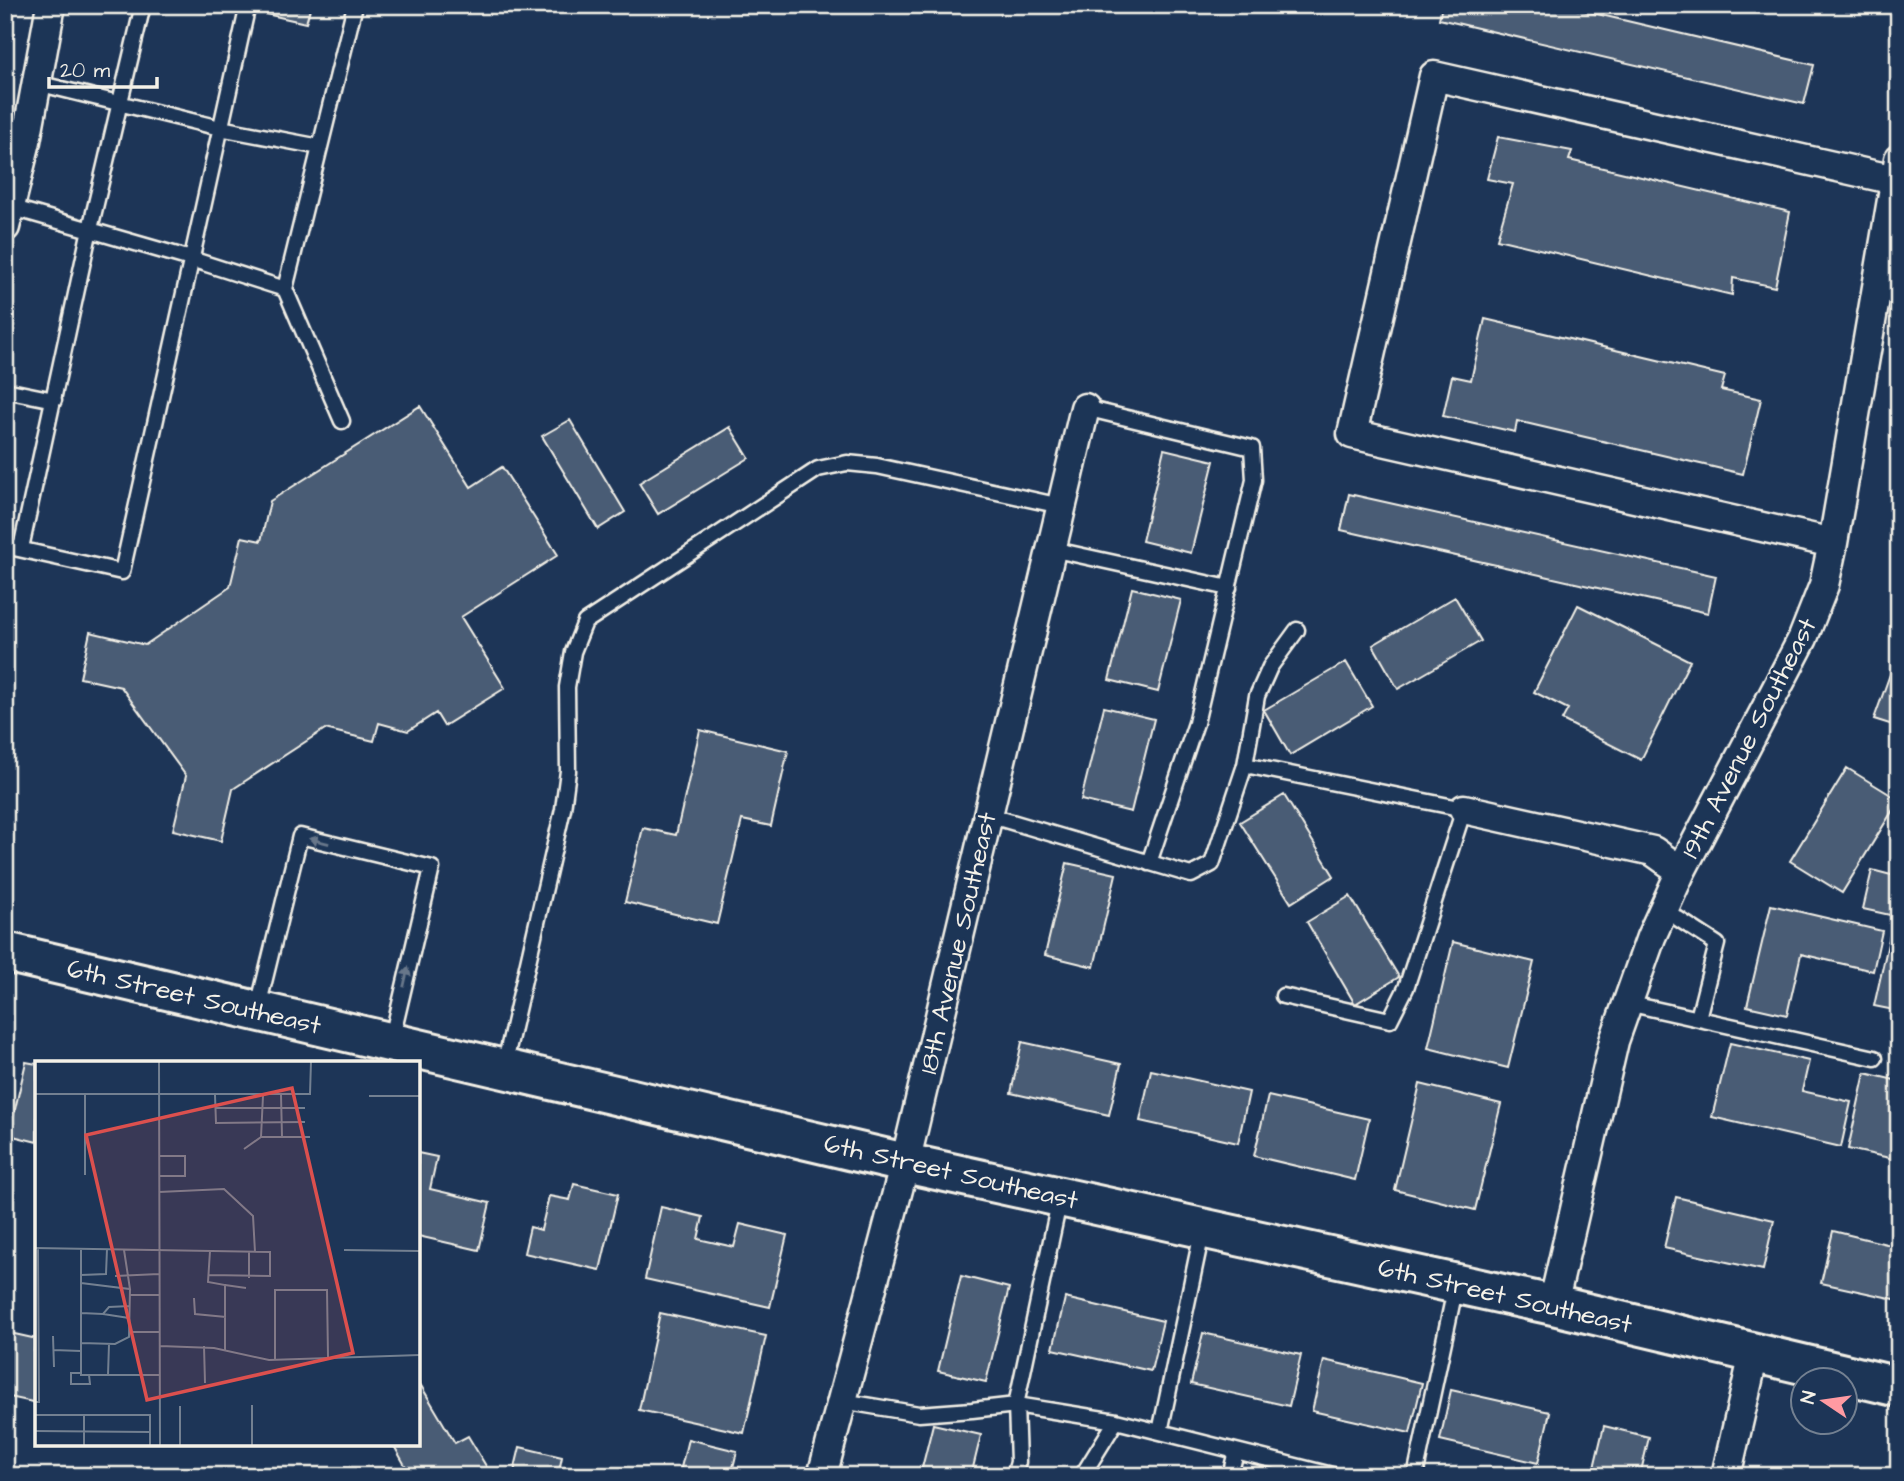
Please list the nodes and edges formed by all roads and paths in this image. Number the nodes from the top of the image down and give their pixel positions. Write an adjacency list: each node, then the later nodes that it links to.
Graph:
1 (51, 5): 5 (street)
2 (143, 5): 6 (lane)
3 (248, 5): 7 (lane)
4 (355, 5): 8 (lane)
5 (37, 83): 6 (lane); 10 (street)
6 (119, 104): 7 (lane); 11 (lane)
7 (220, 128): 8 (lane); 12 (lane)
8 (320, 147): 13 (lane)
9 (1897, 170): 19 (street, 19th Avenue Southeast); 19 (street)
10 (8, 217): 11 (lane)
11 (90, 229): 12 (lane); 15 (lane)
12 (191, 259): 13 (lane); 21 (lane)
13 (285, 289): 17 (lane)
14 (5, 390): 15 (lane)
15 (54, 400): 21 (lane)
16 (1085, 408): 18 (street, 18th Avenue Southeast); 23 (lane)
17 (342, 421)
18 (1061, 506): 22 (street, 18th Avenue Southeast); 38 (lane)
19 (1833, 543): 29 (street, 19th Avenue Southeast)
20 (5, 546): 21 (lane)
21 (21, 548)
22 (1051, 549): 23 (lane); 27 (street, 18th Avenue Southeast)
23 (1229, 588): 28 (lane)
24 (1297, 630): 25 (lane)
25 (1245, 765): 26 (lane); 28 (lane)
26 (1464, 809): 29 (street); 32 (lane)
27 (988, 815): 28 (lane); 39 (street, 18th Avenue Southeast)
28 (1149, 863)
29 (1681, 871): 30 (street, 19th Avenue Southeast)
30 (1663, 909): 33 (street, 19th Avenue Southeast); 35 (lane)
31 (5, 952): 34 (street, 6th Street Southeast)
32 (1283, 996)
33 (1627, 1003): 35 (lane); 43 (street, 19th Avenue Southeast)
34 (257, 1012): 36 (street, 6th Street Southeast); 36 (lane, one-way to 34)
35 (1698, 1018): 37 (lane)
36 (391, 1043): 38 (street, 6th Street Southeast)
37 (1875, 1058)
38 (503, 1070): 39 (street, 6th Street Southeast)
39 (905, 1163): 40 (street, 6th Street Southeast); 46 (street, 18th Avenue Southeast)
40 (1060, 1197): 41 (street, 6th Street Southeast); 47 (lane)
41 (1203, 1228): 42 (street, 6th Street Southeast); 49 (lane)
42 (1456, 1284): 43 (street, 6th Street Southeast); 57 (lane)
43 (1553, 1305): 44 (street, 6th Street Southeast)
44 (1754, 1354): 45 (street, 6th Street Southeast); 58 (street)
45 (1899, 1387)
46 (842, 1401): 47 (lane); 52 (street, 18th Avenue Southeast)
47 (1016, 1405): 48 (lane); 53 (lane)
48 (1116, 1421): 49 (lane); 54 (lane)
49 (1160, 1432): 50 (lane)
50 (1236, 1451): 51 (lane); 55 (lane)
51 (1318, 1474): 56 (lane)
52 (822, 1476)
53 (1014, 1476)
54 (1082, 1476)
55 (1230, 1476)
56 (1336, 1476)
57 (1415, 1476)
58 (1726, 1476)

